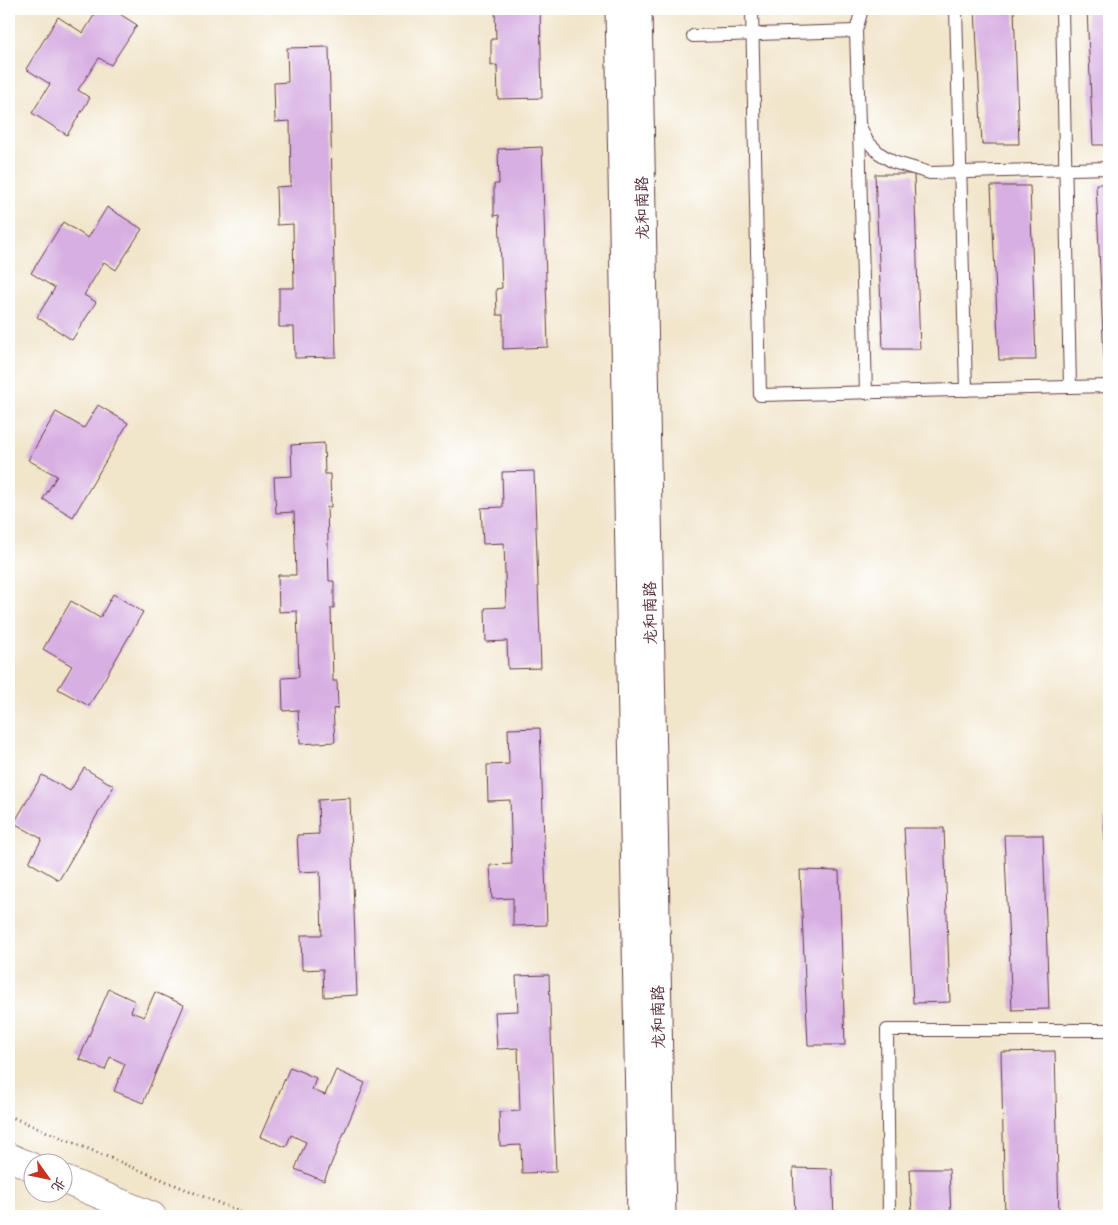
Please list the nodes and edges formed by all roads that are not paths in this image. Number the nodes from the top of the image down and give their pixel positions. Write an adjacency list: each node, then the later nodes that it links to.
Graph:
1 (618, 9): 24 (street, 龙和南路)
2 (639, 9): 25 (street, 龙和南路)
3 (752, 9): 9 (lane)
4 (856, 9): 8 (lane)
5 (862, 9): 8 (lane)
6 (956, 9): 14 (lane)
7 (1062, 9): 13 (lane)
8 (856, 31): 9 (lane); 11 (lane)
9 (753, 34): 10 (lane); 18 (lane)
10 (693, 36)
11 (859, 124): 14 (lane); 18 (lane)
12 (1109, 168): 13 (lane)
13 (1065, 169): 14 (lane); 16 (lane)
14 (961, 172): 17 (lane)
15 (1109, 386): 16 (lane)
16 (1070, 388): 17 (lane)
17 (966, 390): 18 (lane)
18 (866, 393)
19 (1109, 1030): 26 (lane)
20 (9, 1157): 21 (main road)
21 (22, 1163)
22 (72, 1183): 23 (main road)
23 (152, 1216)
24 (640, 1216)
25 (663, 1216)
26 (889, 1216)

